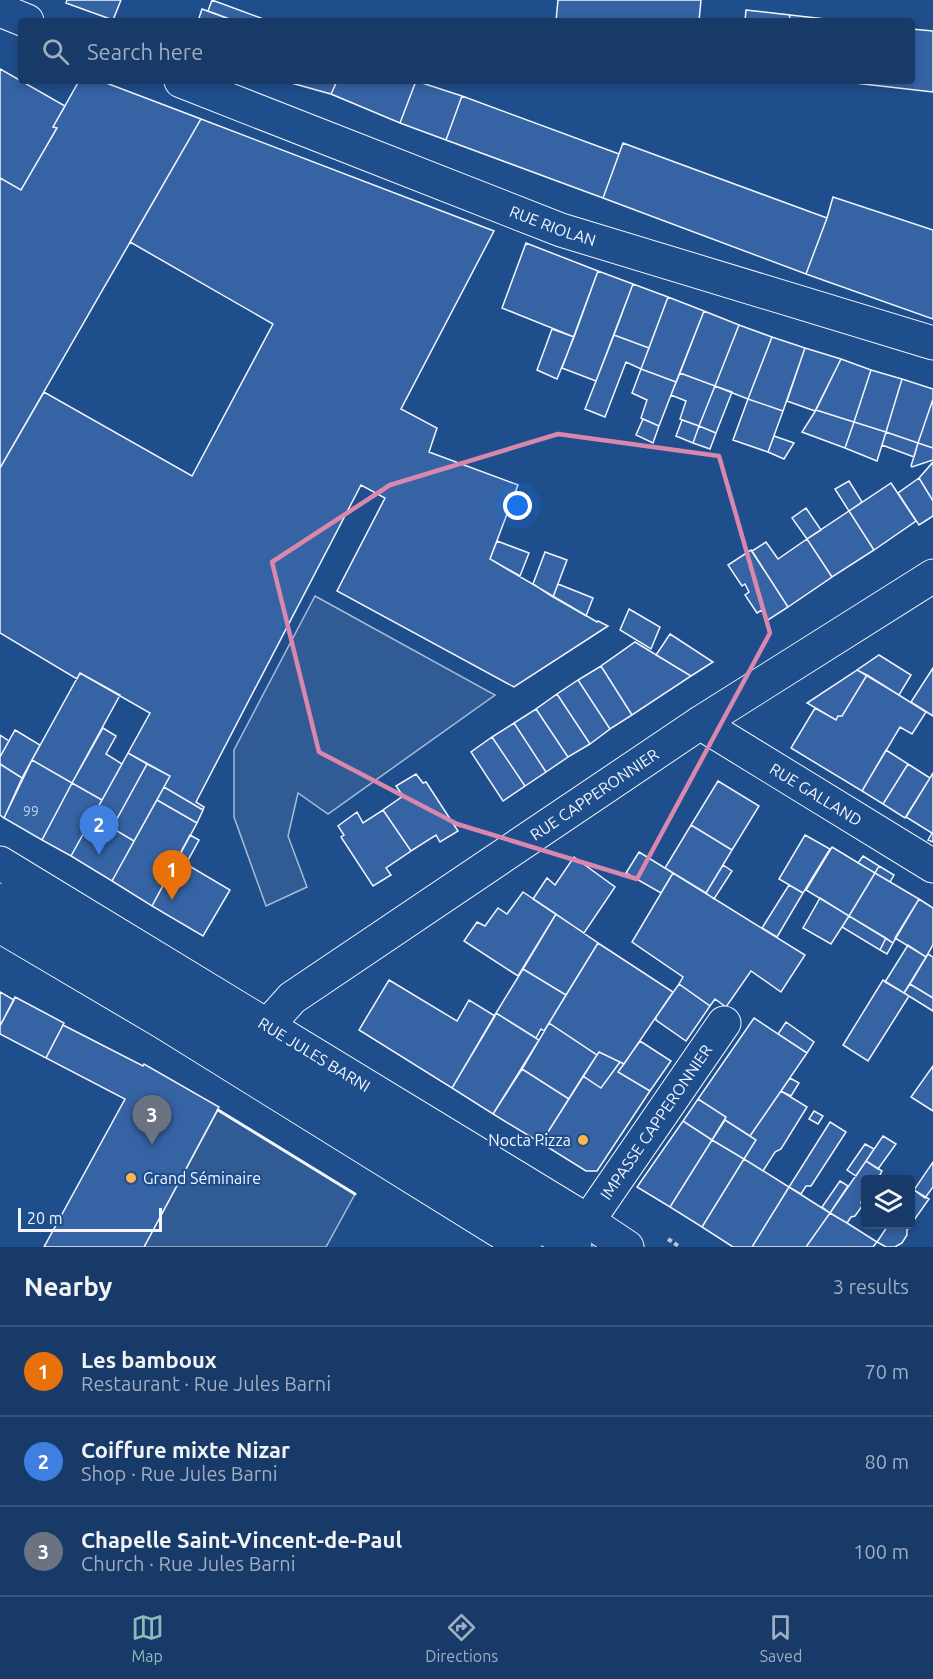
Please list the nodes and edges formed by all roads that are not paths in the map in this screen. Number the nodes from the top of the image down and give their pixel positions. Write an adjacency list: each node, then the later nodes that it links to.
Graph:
1 (0, 10): 2 (street)
2 (20, 18)
3 (189, 84): 4 (street, RUE RIOLAN)
4 (933, 343)
5 (933, 576): 6 (street, RUE CAPPERONNIER)
6 (700, 723): 8 (street, RUE GALLAND); 12 (street, RUE CAPPERONNIER)
7 (0, 863): 12 (street, RUE JULES BARNI)
8 (933, 866)
9 (0, 900): 13 (street)
10 (0, 926): 14 (street)
11 (724, 1023): 13 (street, IMPASSE CAPPERONNIER)
12 (267, 1026): 13 (street, RUE JULES BARNI)
13 (581, 1234): 15 (street, RUE JULES BARNI)
14 (525, 1247)
15 (627, 1247)

